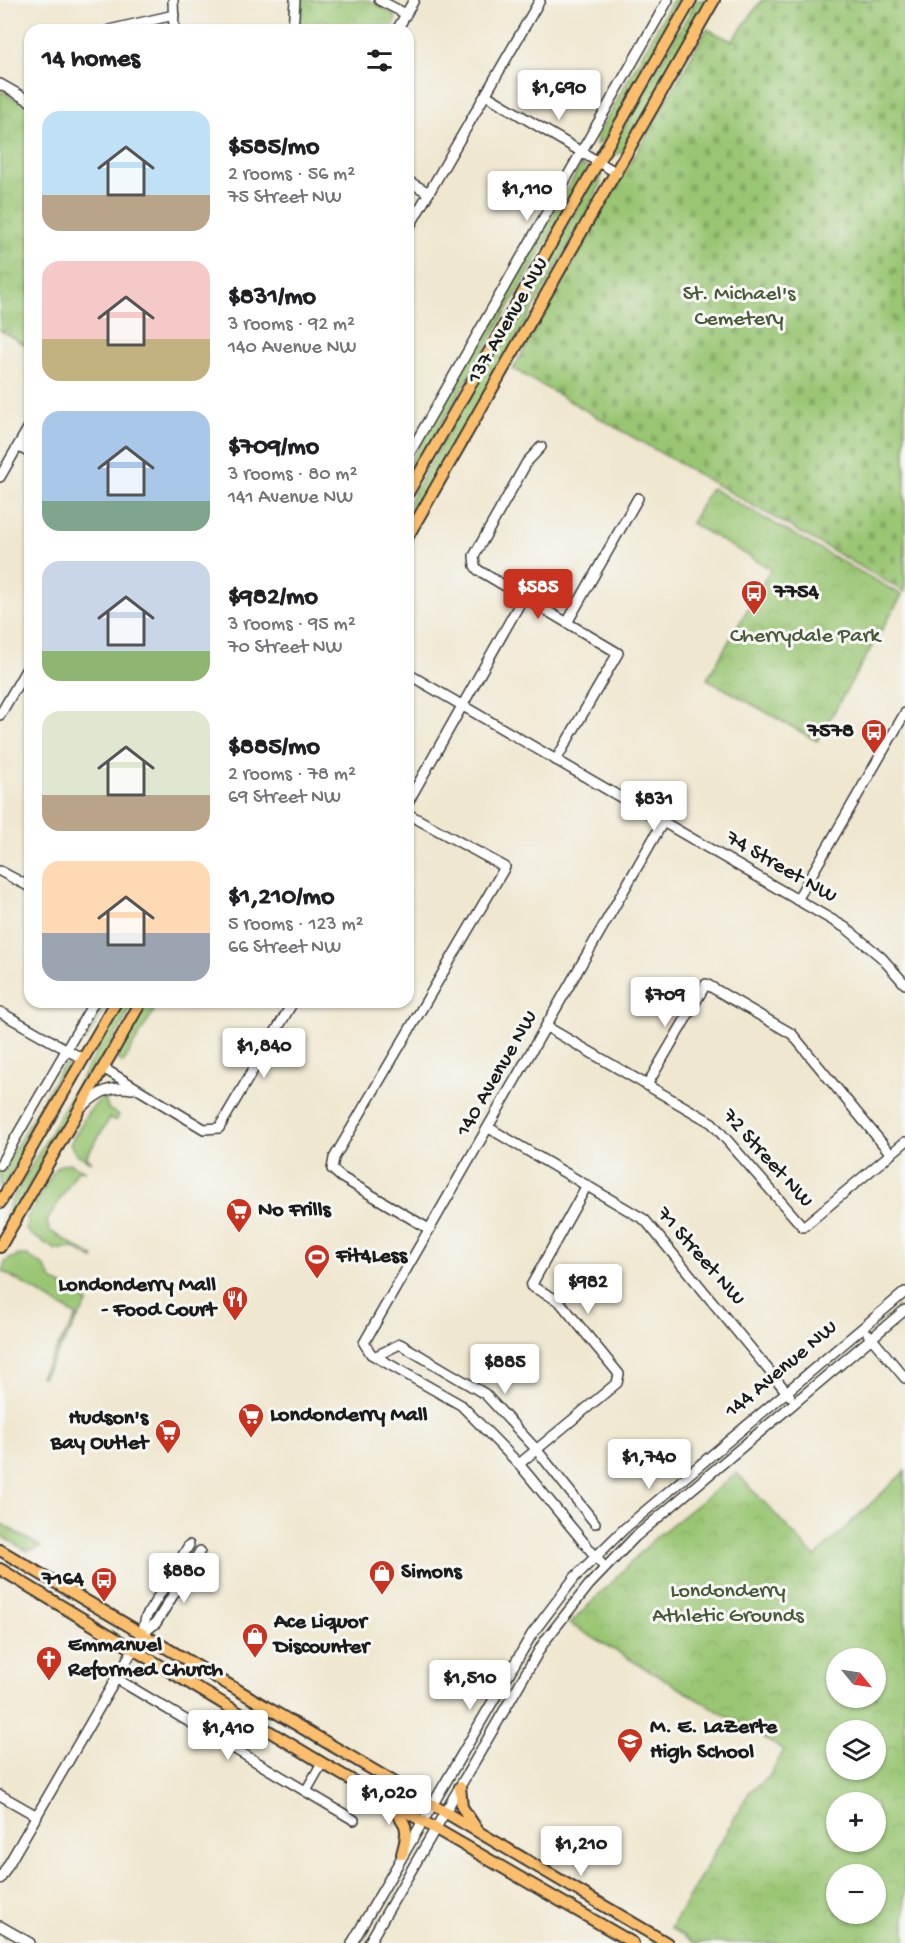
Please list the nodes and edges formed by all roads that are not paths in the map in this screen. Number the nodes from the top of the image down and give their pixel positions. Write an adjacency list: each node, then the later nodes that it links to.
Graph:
1 (173, 0): 10 (street)
2 (295, 0): 13 (street)
3 (379, 0): 9 (street)
4 (414, 0): 9 (street)
5 (540, 0): 16 (street)
6 (668, 0): 18 (street, 137 Avenue NW)
7 (691, 0): 19 (main road, 137 Avenue NW)
8 (714, 0): 20 (main road, 137 Avenue NW)
9 (406, 14): 14 (street)
10 (174, 15): 11 (street); 12 (street)
11 (135, 24)
12 (174, 24)
13 (293, 24)
14 (400, 24)
15 (0, 84): 17 (street)
16 (486, 95): 18 (street); 22 (street)
17 (24, 98)
18 (583, 150): 19 (street); 25 (street, 137 Avenue NW)
19 (599, 161): 20 (street); 30 (main road, 137 Avenue NW)
20 (617, 172): 32 (main road, 137 Avenue NW)
21 (414, 184): 22 (street)
22 (429, 193): 23 (street)
23 (414, 219)
24 (24, 436): 26 (street)
25 (414, 446)
26 (18, 447): 28 (street); 29 (street)
27 (540, 447): 33 (street)
28 (24, 450)
29 (0, 477)
30 (414, 483)
31 (638, 498): 34 (street)
32 (414, 526)
33 (524, 596): 34 (street); 37 (street)
34 (568, 621): 40 (street)
35 (24, 673): 39 (street)
36 (414, 678): 37 (street, 74 Street NW)
37 (462, 706): 40 (street, 74 Street NW); 41 (street)
38 (905, 712): 46 (street)
39 (0, 715)
40 (556, 760): 43 (street, 74 Street NW)
41 (414, 791)
42 (414, 817): 66 (street)
43 (663, 822): 46 (street, 74 Street NW); 53 (street, 140 Avenue NW)
44 (0, 871): 45 (street)
45 (24, 884)
46 (797, 900): 47 (street, 74 Street NW)
47 (905, 984)
48 (90, 1008): 54 (street)
49 (113, 1008): 55 (main road)
50 (138, 1008): 56 (main road)
51 (290, 1008): 58 (street)
52 (0, 1012): 54 (street)
53 (548, 1027): 57 (street, 72 Street NW); 60 (street, 140 Avenue NW)
54 (66, 1050): 55 (street); 63 (street)
55 (83, 1059): 65 (main road)
56 (103, 1068): 58 (street); 59 (main road)
57 (647, 1085): 62 (street, 72 Street NW); 62 (street)
58 (138, 1090): 59 (street)
59 (79, 1109): 67 (main road)
60 (489, 1128): 64 (street, 71 Street NW); 66 (street, 140 Avenue NW)
61 (905, 1142): 62 (street)
62 (891, 1154)
63 (0, 1165)
64 (587, 1185): 74 (street, 71 Street NW); 76 (street)
65 (0, 1203)
66 (429, 1229): 72 (street, 140 Avenue NW)
67 (0, 1247)
68 (905, 1292): 70 (street, 144 Avenue NW)
69 (905, 1310): 71 (street, 144 Avenue NW)
70 (863, 1327): 71 (street); 74 (street, 144 Avenue NW)
71 (872, 1338): 73 (street); 75 (street, 144 Avenue NW)
72 (376, 1356): 76 (street); 77 (street)
73 (905, 1378)
74 (787, 1391): 75 (street, 71 Street NW); 82 (street, 144 Avenue NW)
75 (795, 1402): 83 (street, 144 Avenue NW)
76 (536, 1449): 77 (street); 78 (street)
77 (519, 1464): 82 (street)
78 (595, 1523)
79 (189, 1545): 85 (street)
80 (0, 1550): 85 (main road)
81 (200, 1551): 85 (street)
82 (594, 1556): 83 (street); 93 (street, 144 Avenue NW)
83 (605, 1568): 89 (street, 144 Avenue NW)
84 (0, 1569): 86 (main road)
85 (142, 1634): 86 (street); 93 (main road)
86 (134, 1649): 87 (street); 88 (main road)
87 (117, 1678): 90 (street); 95 (street)
88 (322, 1763): 90 (street); 92 (main road)
89 (459, 1787): 94 (street, 144 Avenue NW); 99 (main road)
90 (306, 1791): 96 (street)
91 (0, 1795): 95 (street)
92 (383, 1797): 97 (main road); 100 (main road)
93 (430, 1806): 94 (main road); 97 (street, 144 Avenue NW)
94 (444, 1814): 98 (street, 144 Avenue NW); 99 (main road)
95 (37, 1816): 101 (street)
96 (354, 1820)
97 (422, 1820): 98 (main road); 100 (street, 144 Avenue NW)
98 (435, 1828): 105 (street, 144 Avenue NW); 106 (main road)
99 (482, 1836): 107 (main road)
100 (402, 1854): 104 (street, 144 Avenue NW)
101 (0, 1879)
102 (0, 1926): 103 (street)
103 (30, 1943)
104 (352, 1943)
105 (369, 1943)
106 (633, 1943)
107 (667, 1943)

